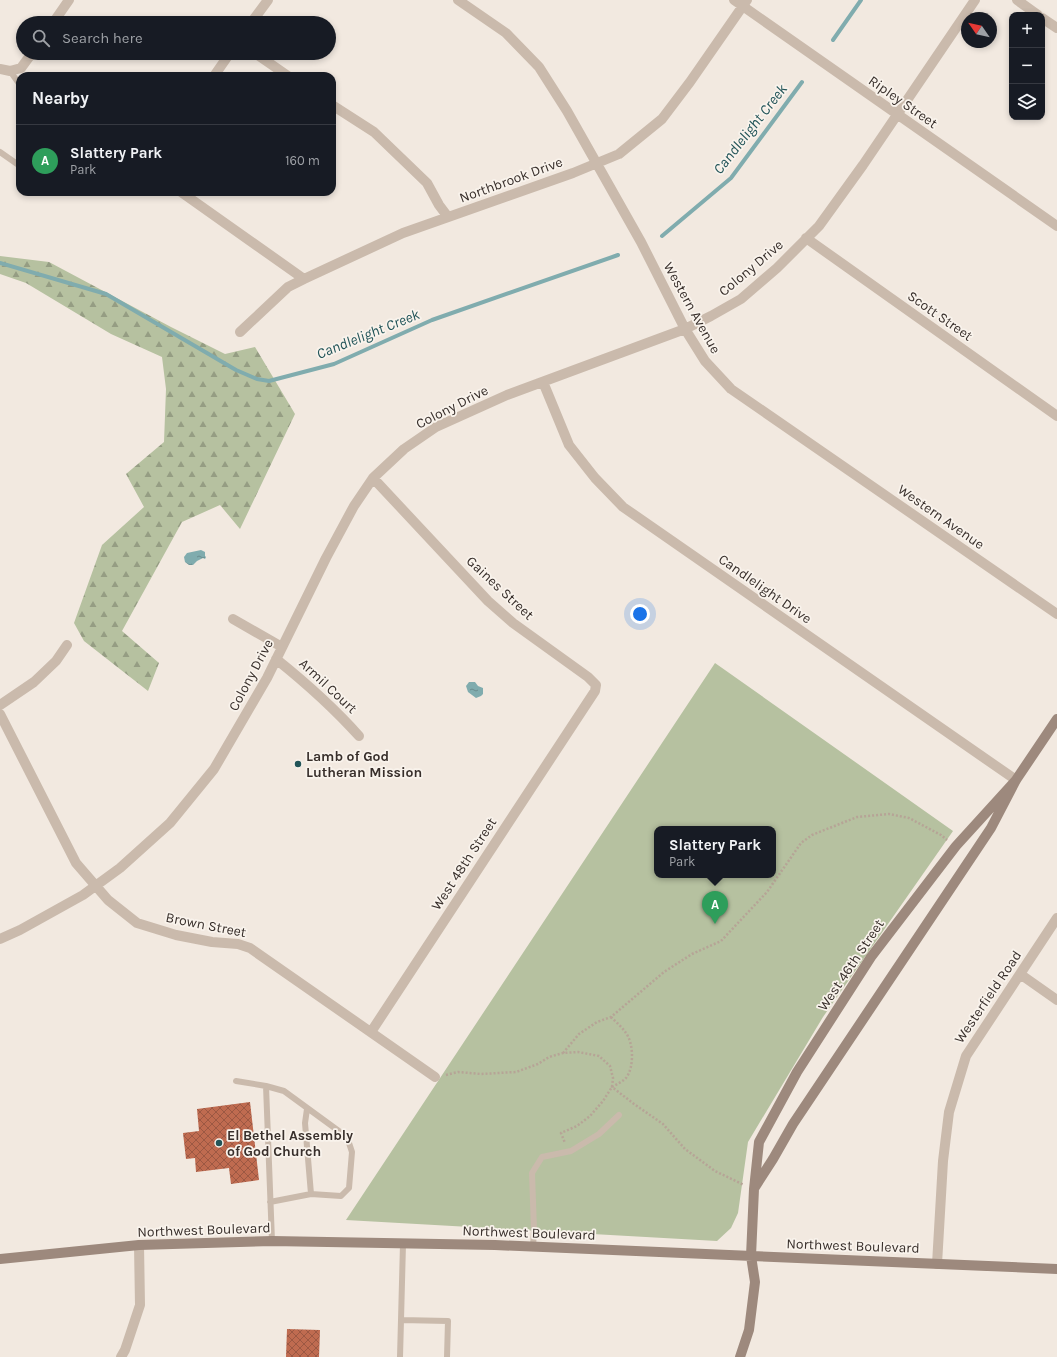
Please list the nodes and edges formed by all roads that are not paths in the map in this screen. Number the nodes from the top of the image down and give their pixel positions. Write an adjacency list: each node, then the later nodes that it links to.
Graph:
1 (69, 0): 9 (street)
2 (268, 0): 10 (street)
3 (458, 0): 25 (street, Western Avenue)
4 (734, 0): 7 (street, Ripley Street)
5 (975, 0): 22 (street, Colony Drive)
6 (1017, 0): 8 (street)
7 (745, 3): 22 (street, Ripley Street); 25 (street, Northbrook Drive)
8 (1034, 12)
9 (58, 16)
10 (256, 16)
11 (1045, 20): 12 (street)
12 (1057, 28)
13 (27, 60): 17 (street)
14 (225, 60): 18 (street)
15 (266, 60): 19 (street)
16 (0, 69): 17 (street)
17 (10, 71): 20 (lane)
18 (217, 72)
19 (282, 72)
20 (16, 79)
21 (336, 108): 27 (street)
22 (897, 115): 28 (street, Ripley Street); 29 (street, Colony Drive)
23 (0, 152): 24 (lane)
24 (16, 163)
25 (596, 163): 27 (street, Northbrook Drive); 31 (street, Western Avenue)
26 (187, 196): 30 (street)
27 (448, 217): 30 (street, Northbrook Drive)
28 (1057, 226)
29 (806, 238): 31 (street, Colony Drive); 34 (street, Scott Street)
30 (304, 279): 32 (street, Northbrook Drive)
31 (685, 329): 33 (street, Colony Drive); 36 (street, Western Avenue)
32 (240, 332)
33 (543, 382): 35 (street, Colony Drive); 46 (street, Candlelight Drive)
34 (1057, 416)
35 (374, 478): 39 (street, Colony Drive); 42 (street, Gaines Street)
36 (1057, 614)
37 (233, 619): 39 (street)
38 (67, 645): 41 (street)
39 (282, 647): 40 (street, Colony Drive)
40 (276, 659): 45 (street, Armil Court); 47 (street, Colony Drive)
41 (0, 705)
42 (581, 711): 52 (street, West 48th Street)
43 (0, 714): 47 (street, Brown Street)
44 (1057, 719): 46 (street, West 46th Street)
45 (359, 736)
46 (1016, 780): 58 (street, West 46th Street); 58 (street, West 46th Street)
47 (95, 886): 49 (street, Colony Drive); 52 (street, Brown Street)
48 (1057, 918): 50 (street, Westerfield Road)
49 (0, 939)
50 (1020, 974): 51 (street); 67 (street, Westerfield Road)
51 (1057, 1000)
52 (371, 1032): 53 (street, Brown Street)
53 (436, 1077)
54 (236, 1081): 55 (lane)
55 (266, 1086): 56 (lane); 60 (lane)
56 (307, 1109): 59 (lane); 59 (lane)
57 (619, 1115): 64 (lane)
58 (754, 1189): 65 (street, West 46th Street)
59 (311, 1194): 60 (lane)
60 (270, 1202): 61 (lane)
61 (272, 1241): 62 (street, Northwest Boulevard); 63 (street, Northwest Boulevard)
62 (403, 1244): 64 (street, Northwest Boulevard); 69 (lane)
63 (139, 1245): 66 (street, Northwest Boulevard); 70 (street)
64 (534, 1247): 65 (street, Northwest Boulevard)
65 (751, 1256): 67 (street, Northwest Boulevard); 73 (street, West 46th Street)
66 (0, 1259)
67 (937, 1264): 68 (street, Northwest Boulevard)
68 (1057, 1269)
69 (401, 1320): 71 (lane); 72 (lane)
70 (121, 1357)
71 (400, 1357)
72 (447, 1357)
73 (740, 1357)

